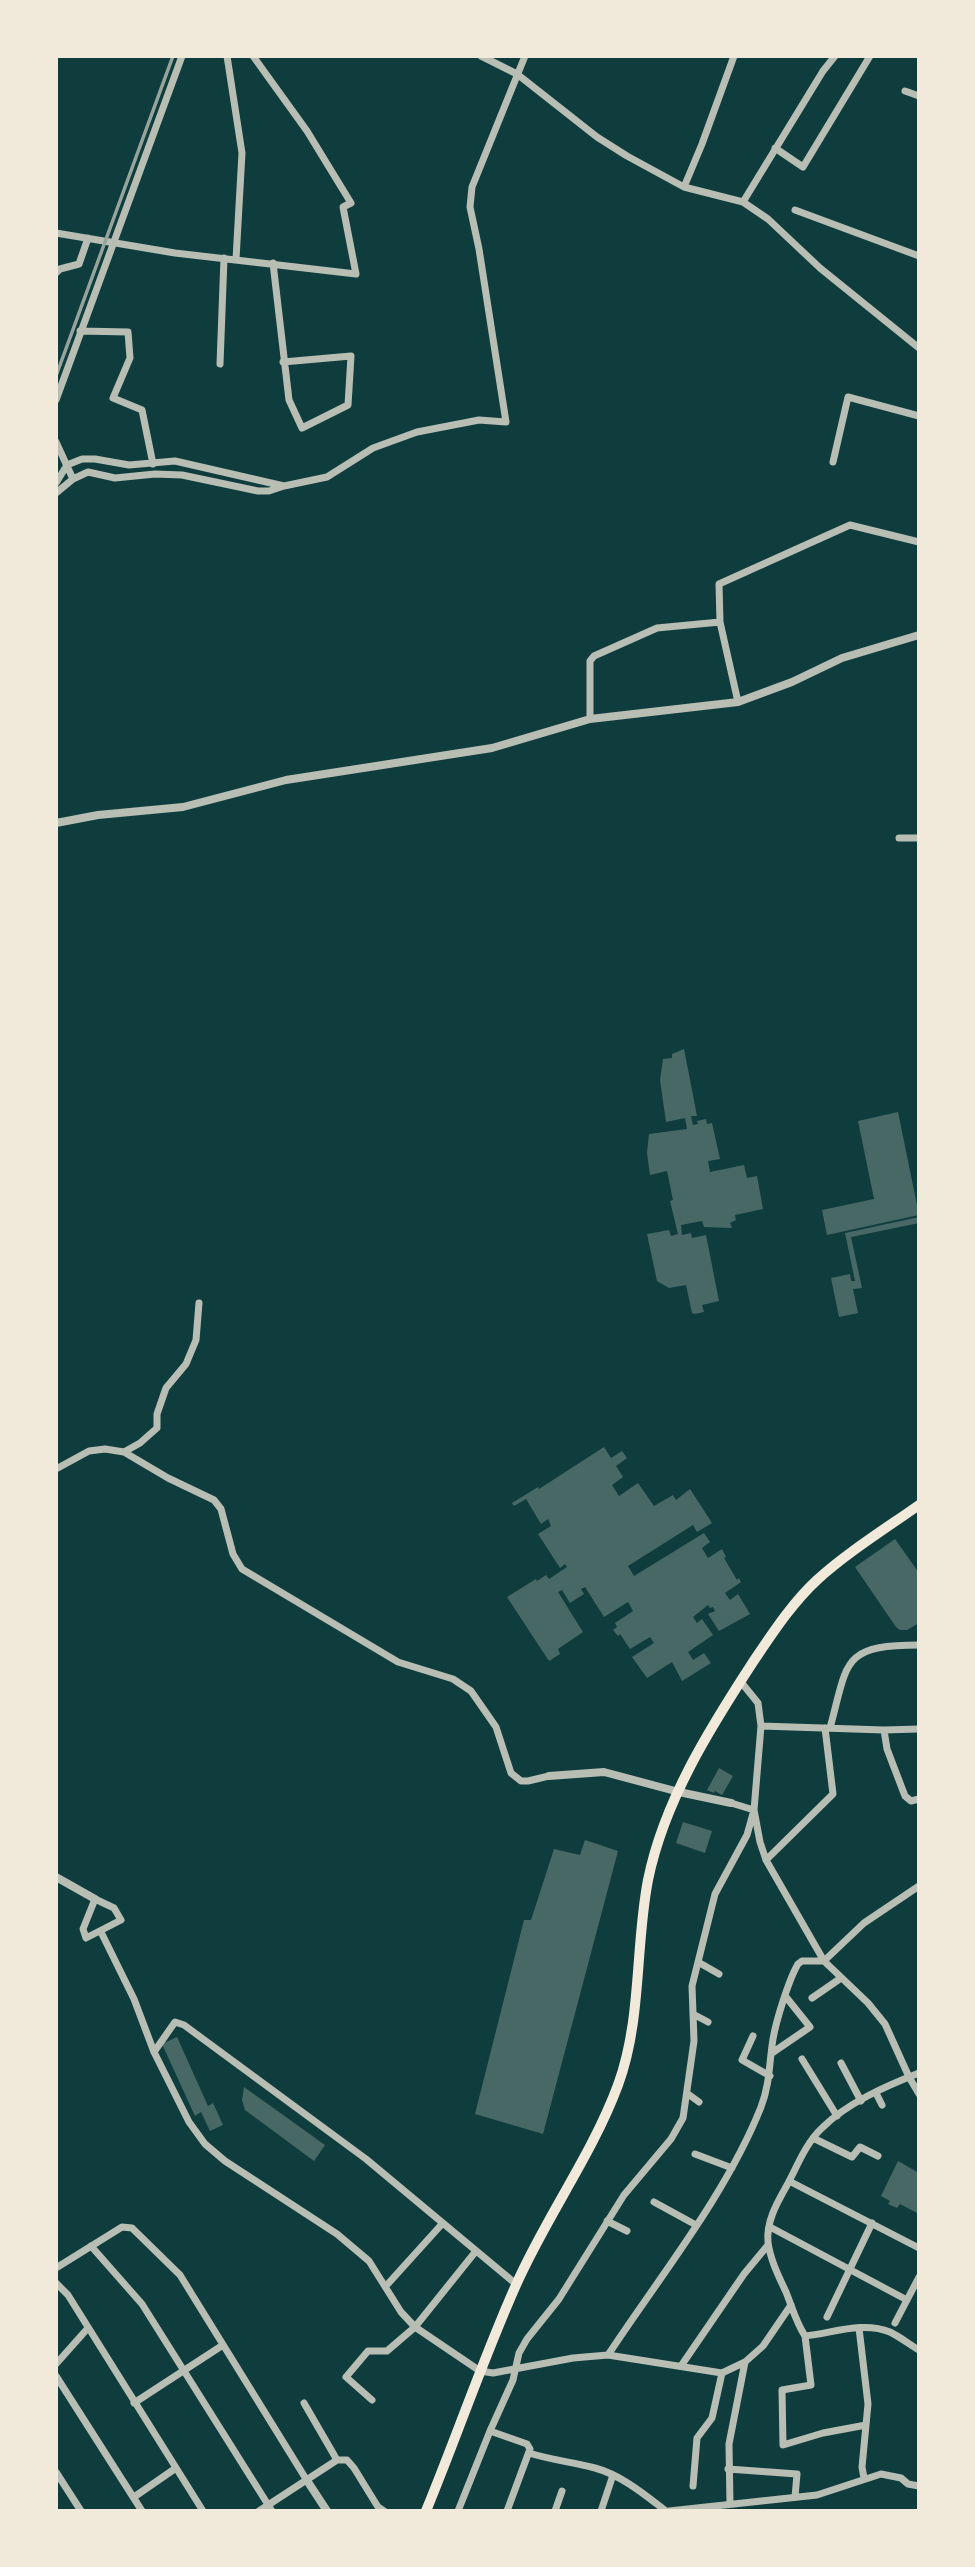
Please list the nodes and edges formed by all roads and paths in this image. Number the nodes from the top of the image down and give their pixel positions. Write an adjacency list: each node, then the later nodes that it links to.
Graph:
1 (182, 56): 18 (street)
2 (227, 56): 21 (street)
3 (253, 56): 22 (street)
4 (481, 56): 9 (street)
5 (525, 56): 9 (street)
6 (734, 56): 13 (street)
7 (835, 56): 12 (street)
8 (870, 56): 12 (street)
9 (517, 74): 13 (street); 36 (street)
10 (905, 91): 11 (street)
11 (919, 96)
12 (775, 148): 14 (street)
13 (684, 187): 14 (street)
14 (743, 202): 25 (street)
15 (795, 210): 19 (street)
16 (56, 233): 17 (street)
17 (91, 238): 18 (street); 23 (street)
18 (113, 243): 20 (street); 24 (street)
19 (919, 256)
20 (224, 258): 21 (street); 27 (street)
21 (236, 260): 22 (street)
22 (273, 263): 26 (street)
23 (56, 273)
24 (80, 331): 28 (street); 32 (street)
25 (919, 348)
26 (283, 362): 26 (street)
27 (220, 364)
28 (56, 400)
29 (919, 416): 31 (street)
30 (56, 442): 33 (street)
31 (833, 462)
32 (153, 464): 33 (street); 36 (street)
33 (67, 465): 34 (street); 35 (street)
34 (73, 479): 36 (street); 37 (street)
35 (56, 483)
36 (284, 486)
37 (56, 493)
38 (919, 542): 39 (street)
39 (720, 622): 41 (street); 42 (street)
40 (919, 635): 41 (street)
41 (738, 702): 42 (street)
42 (590, 719): 43 (street)
43 (56, 823)
44 (899, 838): 45 (street)
45 (919, 838)
46 (199, 1303): 47 (street)
47 (124, 1452): 48 (street); 56 (street)
48 (56, 1468)
49 (919, 1504): 51 (main road)
50 (919, 1645): 53 (street)
51 (741, 1682): 52 (street); 57 (main road)
52 (761, 1726): 53 (street); 60 (street)
53 (828, 1728): 55 (street); 61 (street)
54 (919, 1728): 55 (street)
55 (884, 1730): 58 (street)
56 (549, 1776): 57 (street)
57 (679, 1793): 59 (street); 109 (main road)
58 (919, 1799)
59 (731, 1803): 60 (street)
60 (754, 1810): 61 (street); 67 (street)
61 (766, 1860): 66 (street)
62 (56, 1877): 64 (street)
63 (919, 1886): 66 (street)
64 (95, 1899): 65 (street); 65 (street)
65 (101, 1932): 75 (street)
66 (824, 1961): 69 (street); 70 (street)
67 (698, 1962): 68 (street); 72 (street)
68 (719, 1974)
69 (841, 1978): 71 (street); 81 (street)
70 (786, 1997): 76 (street); 76 (street)
71 (812, 1998)
72 (693, 2014): 73 (street); 83 (street)
73 (708, 2022)
74 (753, 2036): 80 (street)
75 (154, 2052): 97 (street); 110 (street)
76 (772, 2053): 80 (street)
77 (802, 2059): 88 (street)
78 (841, 2063): 85 (street)
79 (919, 2073): 81 (street)
80 (770, 2076): 92 (street)
81 (909, 2077): 82 (street); 84 (street)
82 (876, 2093): 85 (street); 87 (street)
83 (688, 2094): 86 (street); 95 (street)
84 (919, 2094)
85 (861, 2101): 88 (street)
86 (699, 2102)
87 (882, 2105)
88 (837, 2116): 89 (street)
89 (813, 2138): 91 (street); 93 (street)
90 (695, 2154): 92 (street)
91 (878, 2156)
92 (732, 2168): 98 (street)
93 (789, 2181): 96 (street); 99 (street)
94 (654, 2202): 98 (street)
95 (607, 2221): 100 (street); 127 (street)
96 (872, 2223): 103 (street); 106 (street)
97 (442, 2224): 104 (street); 110 (street)
98 (696, 2225): 122 (street)
99 (769, 2228): 101 (street); 106 (street)
100 (627, 2231)
101 (768, 2245): 113 (street); 125 (street)
102 (91, 2246): 105 (street); 120 (street); 126 (street)
103 (919, 2248)
104 (476, 2250): 109 (street); 116 (street)
105 (56, 2268)
106 (850, 2270): 111 (street); 114 (street)
107 (919, 2277): 111 (street)
108 (56, 2283): 117 (street)
109 (516, 2284): 128 (main road)
110 (386, 2286): 116 (street)
111 (909, 2296): 112 (street); 115 (street)
112 (919, 2298)
113 (791, 2305): 119 (street); 123 (street)
114 (827, 2317)
115 (895, 2323)
116 (415, 2327): 128 (street); 131 (street)
117 (88, 2328): 124 (street); 132 (street)
118 (859, 2328): 119 (street); 121 (street); 134 (street)
119 (805, 2336): 134 (street)
120 (223, 2345): 126 (street); 143 (street)
121 (919, 2350)
122 (607, 2355): 125 (street); 127 (street)
123 (745, 2362): 129 (street); 139 (street)
124 (56, 2364)
125 (681, 2366): 129 (street)
126 (184, 2369): 132 (street); 150 (street)
127 (514, 2369): 128 (street); 135 (street)
128 (481, 2371): 157 (main road)
129 (722, 2373): 144 (street)
130 (56, 2376): 147 (street)
131 (372, 2400)
132 (134, 2403): 138 (street)
133 (304, 2403): 137 (street)
134 (866, 2425): 142 (street)
135 (490, 2431): 136 (street); 158 (street)
136 (529, 2453): 141 (street); 159 (street)
137 (337, 2460): 143 (street); 156 (street)
138 (176, 2468): 147 (street); 153 (street)
139 (728, 2469): 148 (street); 149 (street)
140 (56, 2472): 151 (street)
141 (613, 2475): 161 (street); 162 (street)
142 (864, 2478): 145 (street); 148 (street)
143 (306, 2479): 150 (street); 155 (street)
144 (693, 2486)
145 (919, 2486)
146 (562, 2491): 160 (street)
147 (134, 2497): 152 (street)
148 (796, 2497): 149 (street)
149 (730, 2504): 162 (street)
150 (270, 2508): 154 (street)
151 (81, 2511)
152 (142, 2511)
153 (203, 2511)
154 (259, 2511)
155 (327, 2511)
156 (384, 2511)
157 (426, 2511)
158 (458, 2511)
159 (507, 2511)
160 (555, 2511)
161 (601, 2511)
162 (667, 2511)

